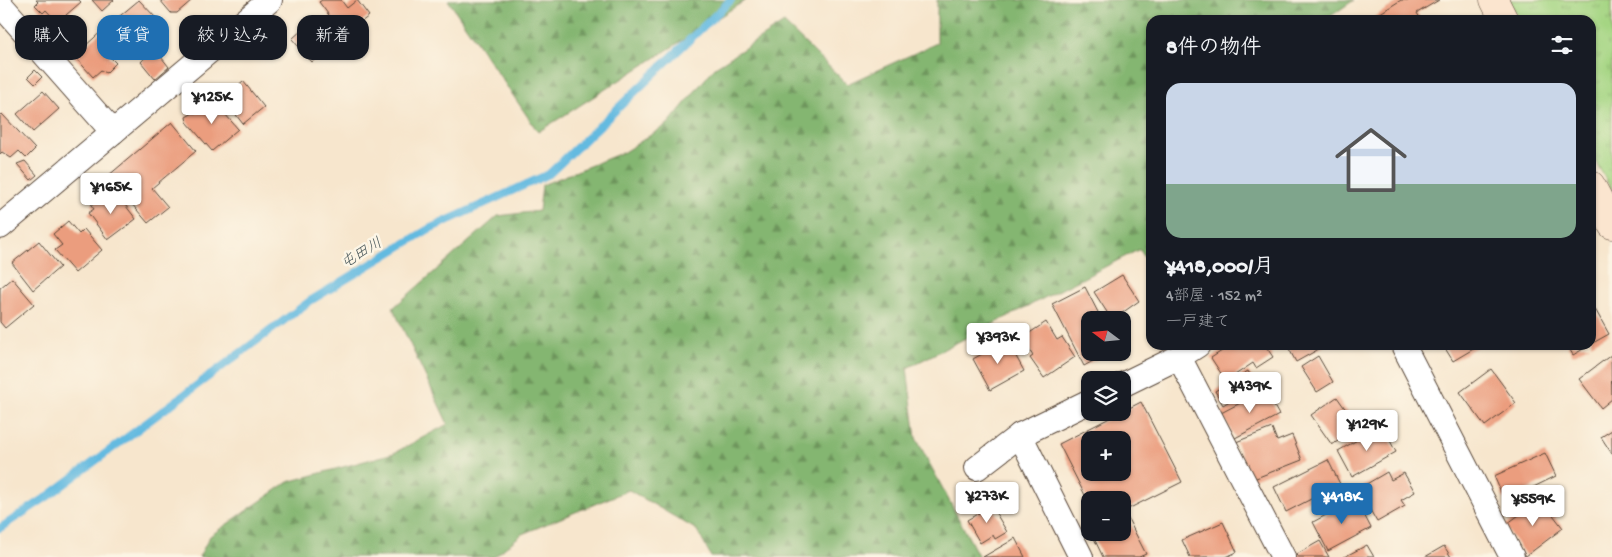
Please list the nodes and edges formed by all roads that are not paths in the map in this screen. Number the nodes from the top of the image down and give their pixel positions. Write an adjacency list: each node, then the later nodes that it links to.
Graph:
1 (270, 0): 5 (street)
2 (1494, 0): 4 (street)
3 (0, 4): 5 (street)
4 (1502, 15)
5 (113, 132): 8 (street)
6 (1596, 195): 7 (street)
7 (1612, 225)
8 (0, 227)
9 (1406, 350): 17 (street)
10 (1189, 351): 11 (street); 16 (street)
11 (1131, 380)
12 (1081, 405): 13 (street)
13 (1020, 435): 14 (street); 15 (street)
14 (977, 468)
15 (1081, 557)
16 (1283, 557)
17 (1512, 557)

